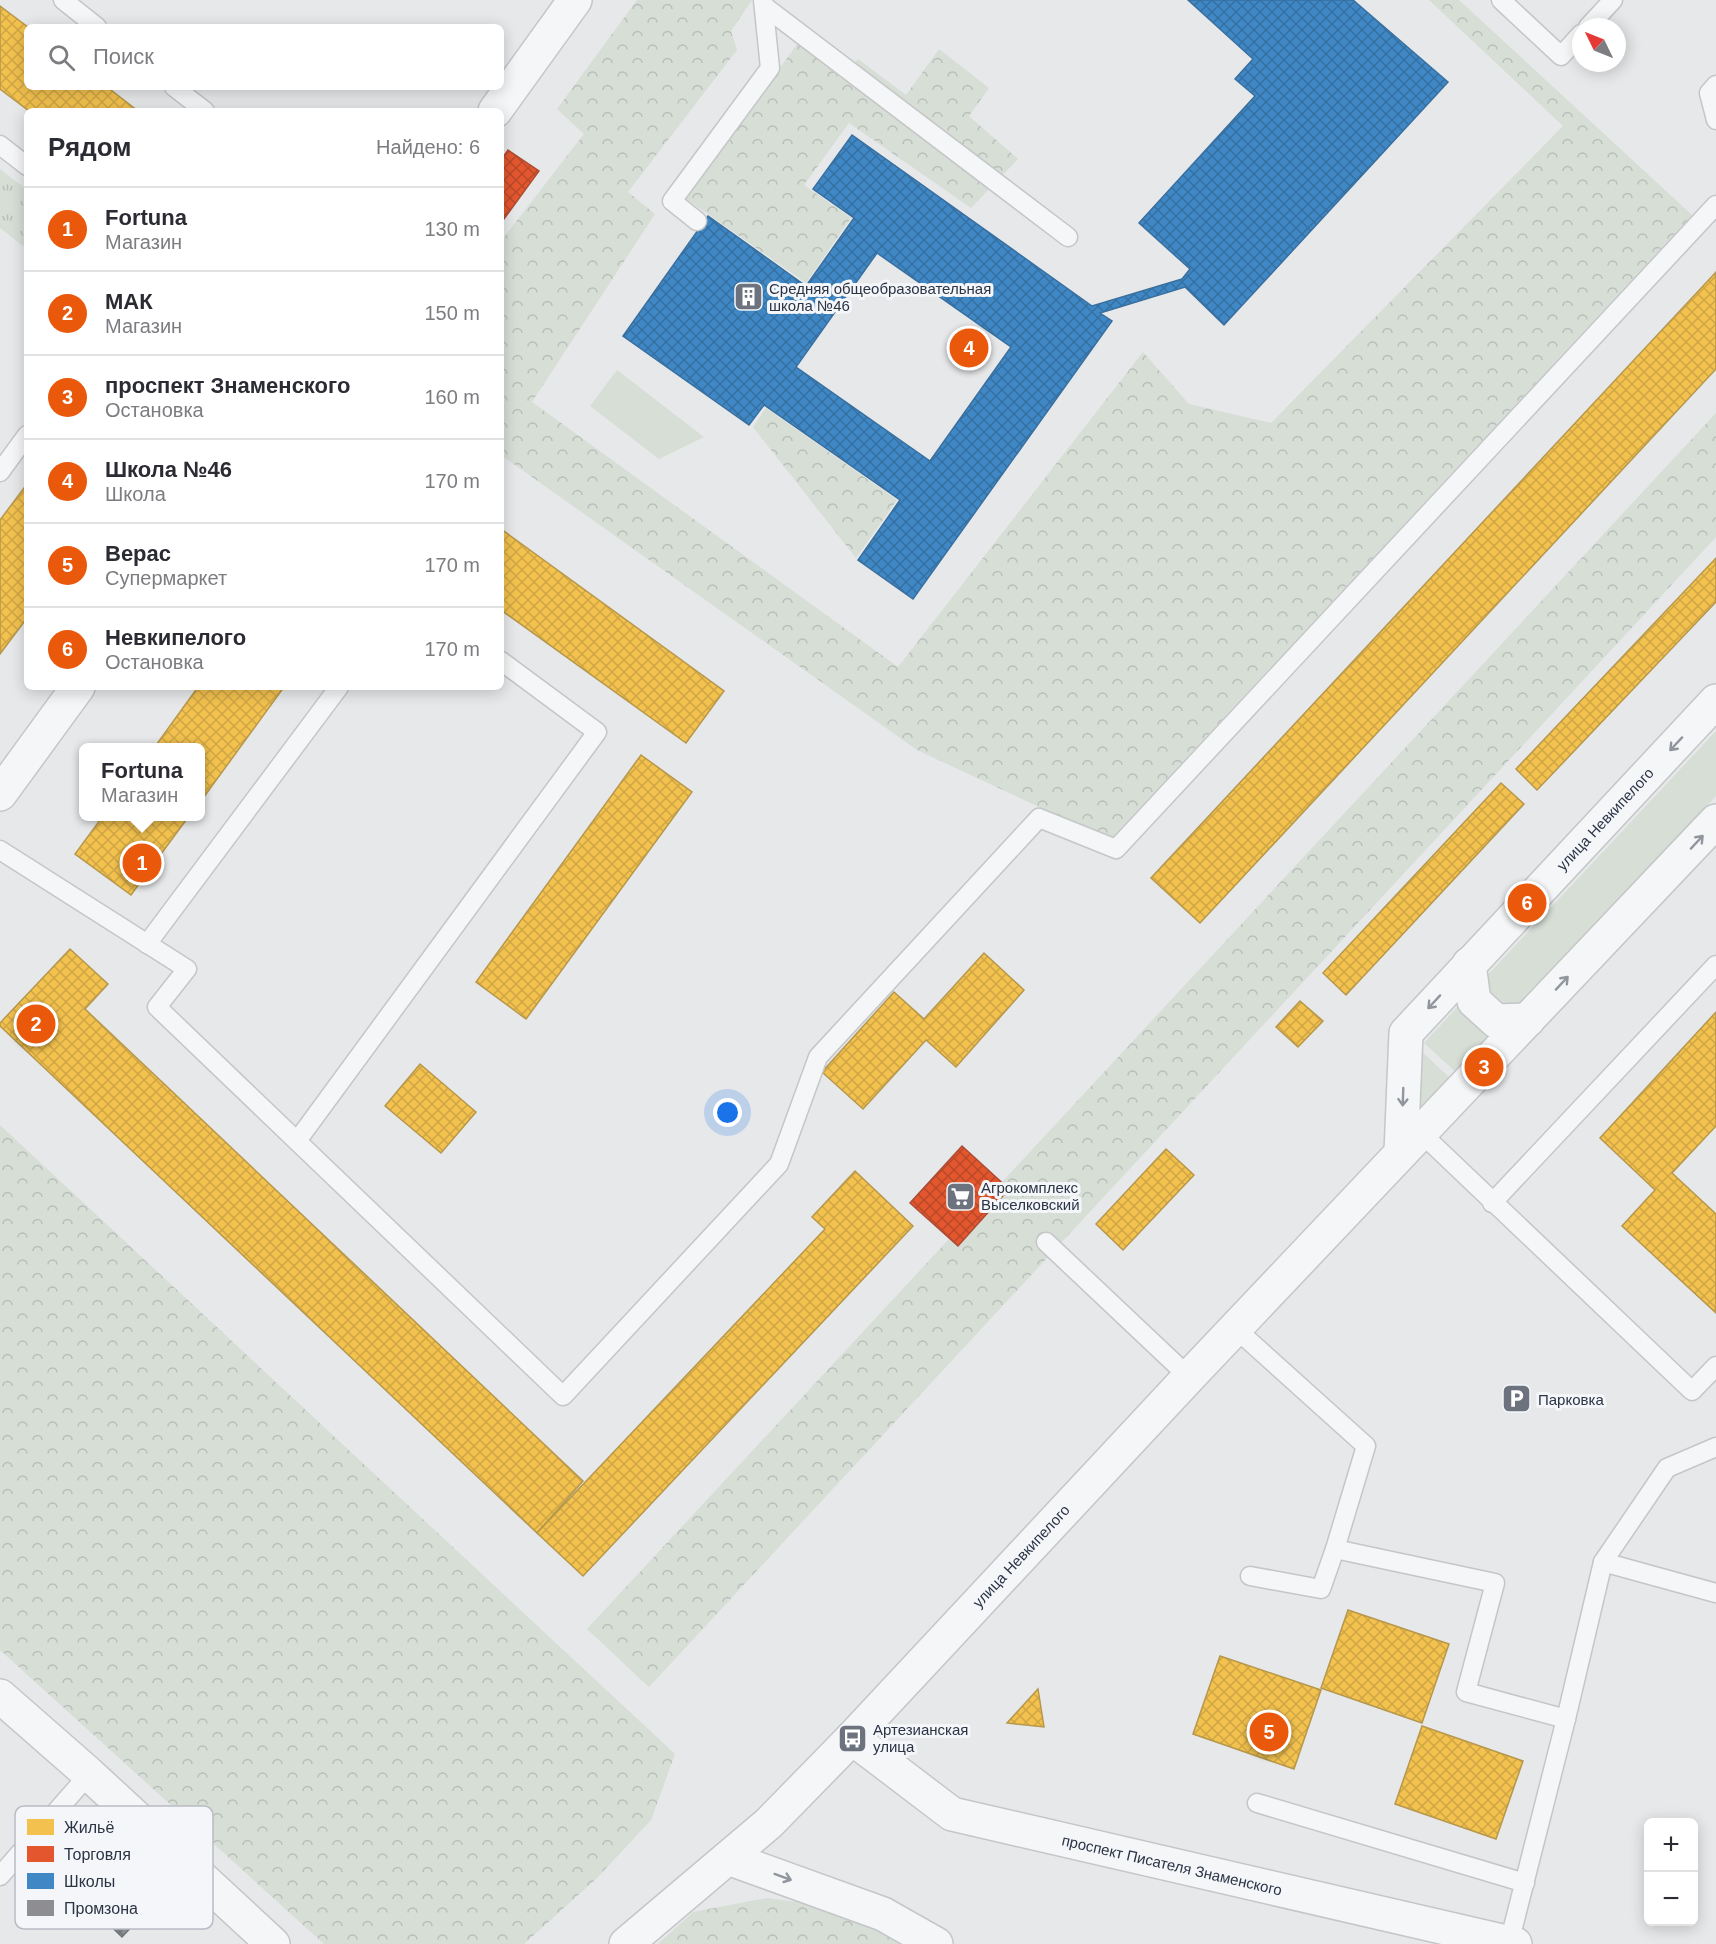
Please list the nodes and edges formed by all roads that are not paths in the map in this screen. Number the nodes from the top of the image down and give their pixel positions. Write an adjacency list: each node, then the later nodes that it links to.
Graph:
1 (63, 0): 7 (lane)
2 (575, 0): 12 (street)
3 (1501, 0): 8 (lane)
4 (1613, 0): 6 (lane)
5 (763, 3): 17 (lane); 18 (lane)
6 (1596, 18)
7 (93, 24)
8 (1572, 44)
9 (1716, 85): 13 (lane)
10 (178, 90): 11 (lane)
11 (201, 108)
12 (497, 108)
13 (1716, 120)
14 (0, 145): 15 (lane)
15 (24, 164)
16 (1716, 205): 32 (lane)
17 (697, 221)
18 (1068, 237)
19 (24, 439): 20 (lane)
20 (0, 472)
21 (504, 663): 32 (lane)
22 (76, 690): 25 (street)
23 (337, 690): 28 (lane)
24 (1716, 701): 29 (street, улица Невкипелого, one-way to 29)
25 (0, 794)
26 (1716, 821): 31 (street, улица Невкипелого, one-way to 26)
27 (0, 850): 28 (lane)
28 (147, 944): 32 (lane)
29 (1469, 964): 31 (street); 33 (street, улица Невкипелого, one-way to 33)
30 (1716, 965): 34 (lane)
31 (1528, 1020): 33 (street, улица Невкипелого)
32 (297, 1141)
33 (1411, 1143): 34 (lane); 36 (street, улица Невкипелого)
34 (1492, 1203): 37 (lane)
35 (1046, 1242): 38 (lane)
36 (1235, 1328): 38 (street, улица Невкипелого); 40 (lane)
37 (1716, 1366)
38 (1189, 1377): 46 (street, улица Невкипелого)
39 (1716, 1447): 41 (lane)
40 (1335, 1549): 42 (lane); 45 (lane)
41 (1603, 1562): 43 (lane); 45 (lane)
42 (1250, 1575)
43 (1716, 1593)
44 (0, 1696): 47 (street)
45 (1566, 1719): 54 (lane)
46 (852, 1738): 51 (street, улица Невкипелого); 56 (street, проспект Писателя Знаменского)
47 (89, 1774): 49 (lane); 50 (street)
48 (1257, 1803): 54 (lane)
49 (61, 1806)
50 (124, 1806)
51 (728, 1858): 58 (street, улица Невкипелого); 59 (street, one-way to 59)
52 (15, 1859): 53 (lane)
53 (0, 1876)
54 (1525, 1883): 56 (lane)
55 (213, 1889): 57 (street)
56 (1512, 1943)
57 (273, 1944)
58 (626, 1944)
59 (936, 1944)

